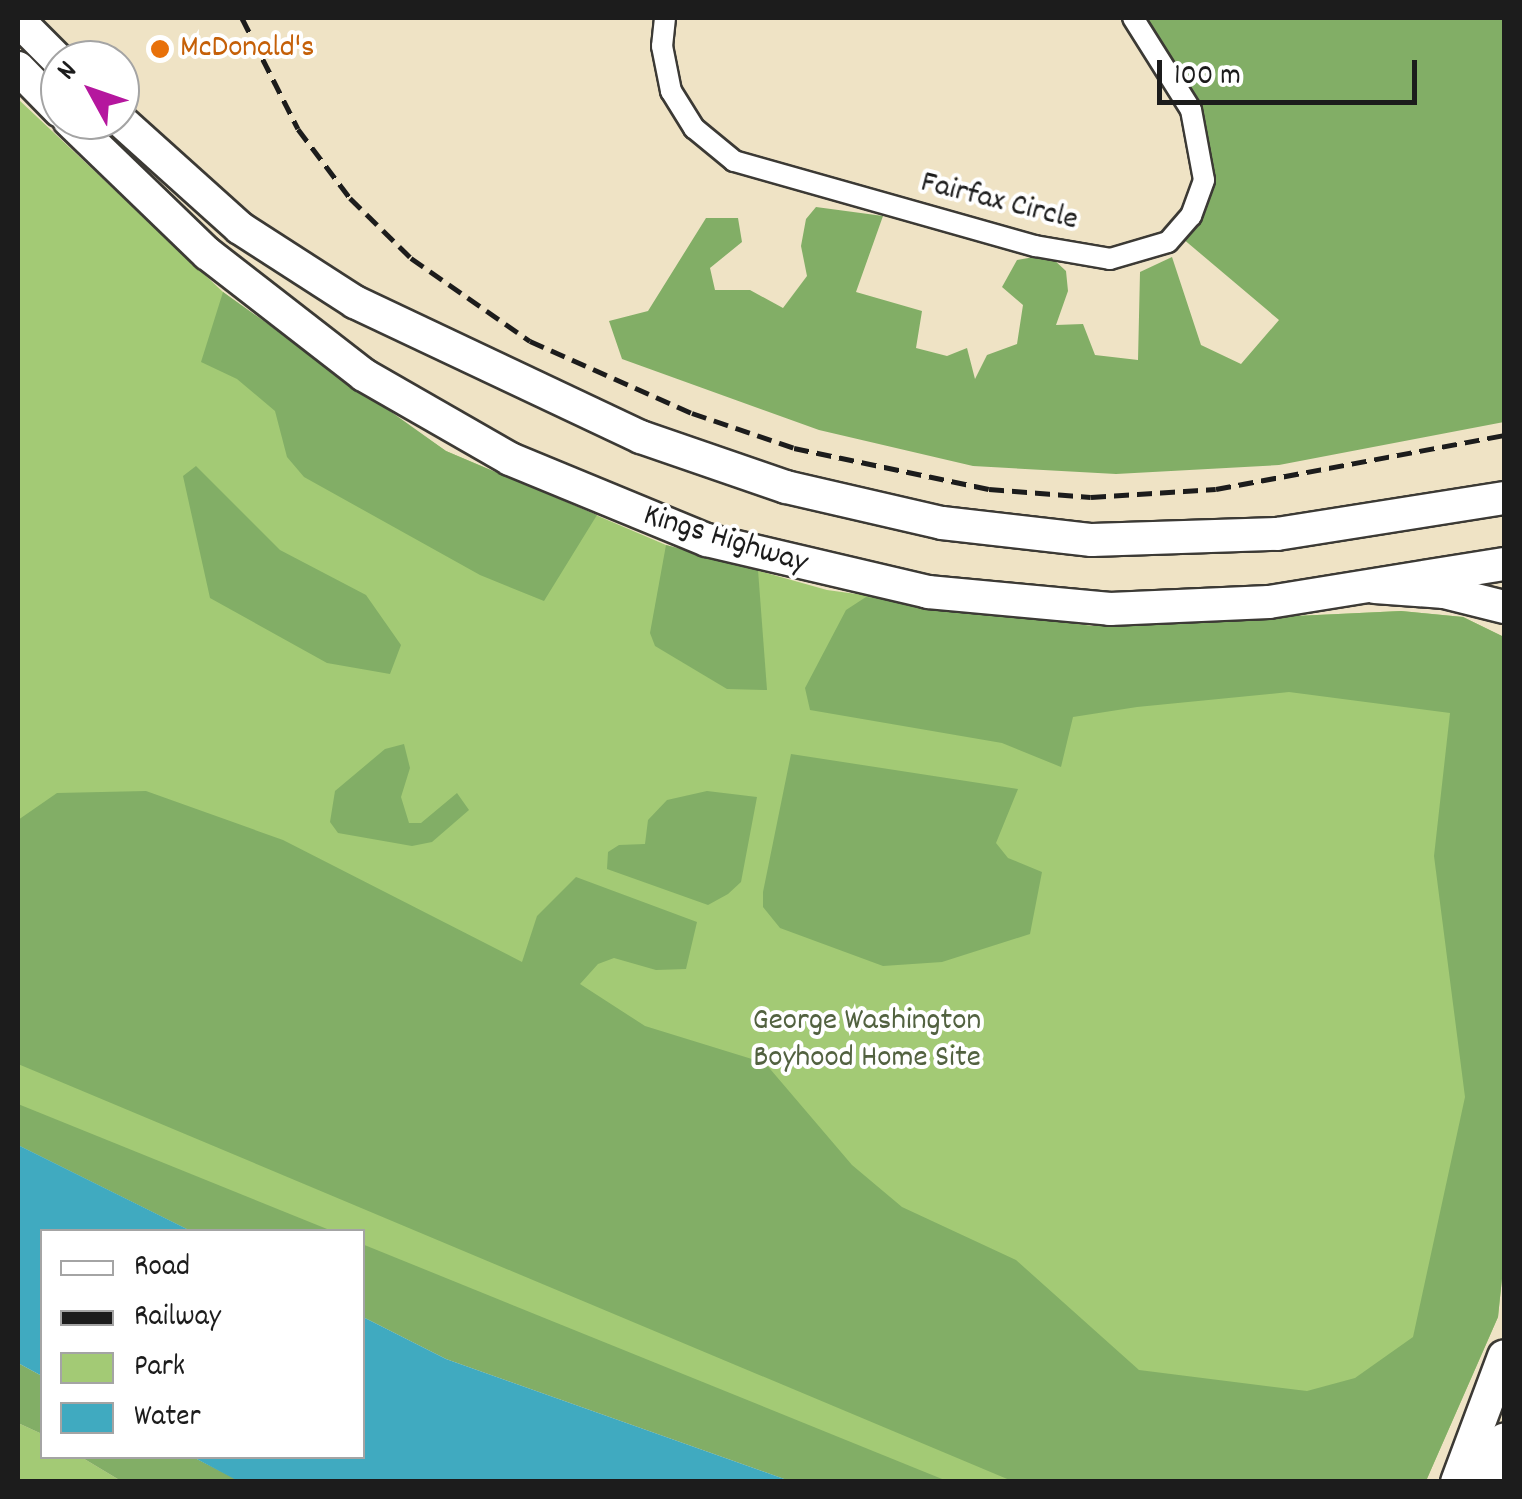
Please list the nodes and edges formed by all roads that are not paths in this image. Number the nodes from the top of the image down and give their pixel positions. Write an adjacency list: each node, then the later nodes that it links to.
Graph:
1 (666, 18): 2 (street, Fairfax Circle)
2 (1133, 18)
3 (18, 20): 4 (main road)
4 (40, 42)
5 (18, 68): 6 (main road)
6 (40, 91)
7 (140, 138): 9 (main road)
8 (90, 140): 11 (main road, Kings Highway)
9 (1504, 498)
10 (1504, 564): 11 (main road, Kings Highway)
11 (1375, 587): 12 (main road)
12 (1504, 608)
13 (1504, 1356): 16 (main road)
14 (1504, 1391): 16 (main road)
15 (1504, 1440): 17 (main road)
16 (1458, 1482)
17 (1484, 1482)

